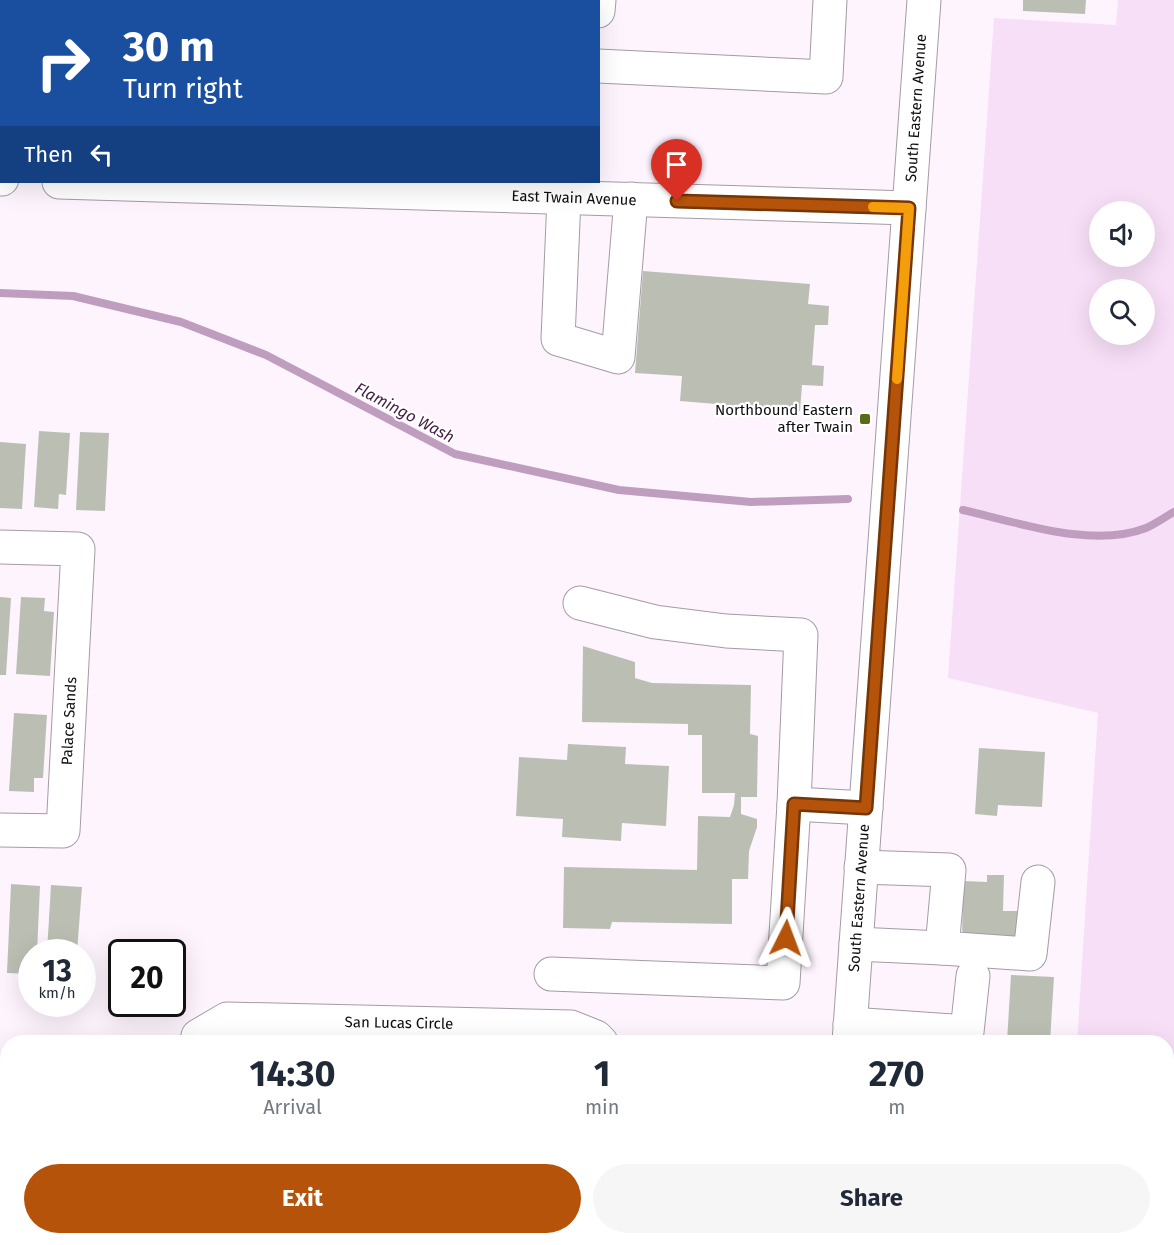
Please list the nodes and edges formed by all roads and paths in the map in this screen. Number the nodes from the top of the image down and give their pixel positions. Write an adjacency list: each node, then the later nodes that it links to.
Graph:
1 (830, 0): 3 (street)
2 (924, 0): 10 (street, South Eastern Avenue)
3 (600, 66)
4 (117, 183): 5 (street, East Twain Avenue)
5 (291, 186): 6 (street, East Twain Avenue)
6 (374, 187): 7 (street, East Twain Avenue)
7 (503, 189): 8 (street, East Twain Avenue)
8 (566, 190): 9 (street, East Twain Avenue); 9 (street)
9 (631, 199): 10 (street, East Twain Avenue)
10 (909, 208): 14 (street, South Eastern Avenue)
11 (0, 547): 15 (street, Palace Sands)
12 (580, 603): 13 (street)
13 (794, 804): 14 (street); 20 (street)
14 (866, 808): 16 (street, South Eastern Avenue)
15 (0, 830)
16 (861, 867): 18 (street, South Eastern Avenue); 19 (street)
17 (1038, 882): 19 (street)
18 (856, 944): 19 (street); 22 (street, South Eastern Avenue)
19 (942, 948)
20 (550, 974)
21 (973, 976): 26 (street)
22 (850, 1033): 25 (street)
23 (200, 1035): 24 (street, San Lucas Circle)
24 (593, 1035)
25 (908, 1035)
26 (967, 1035)

